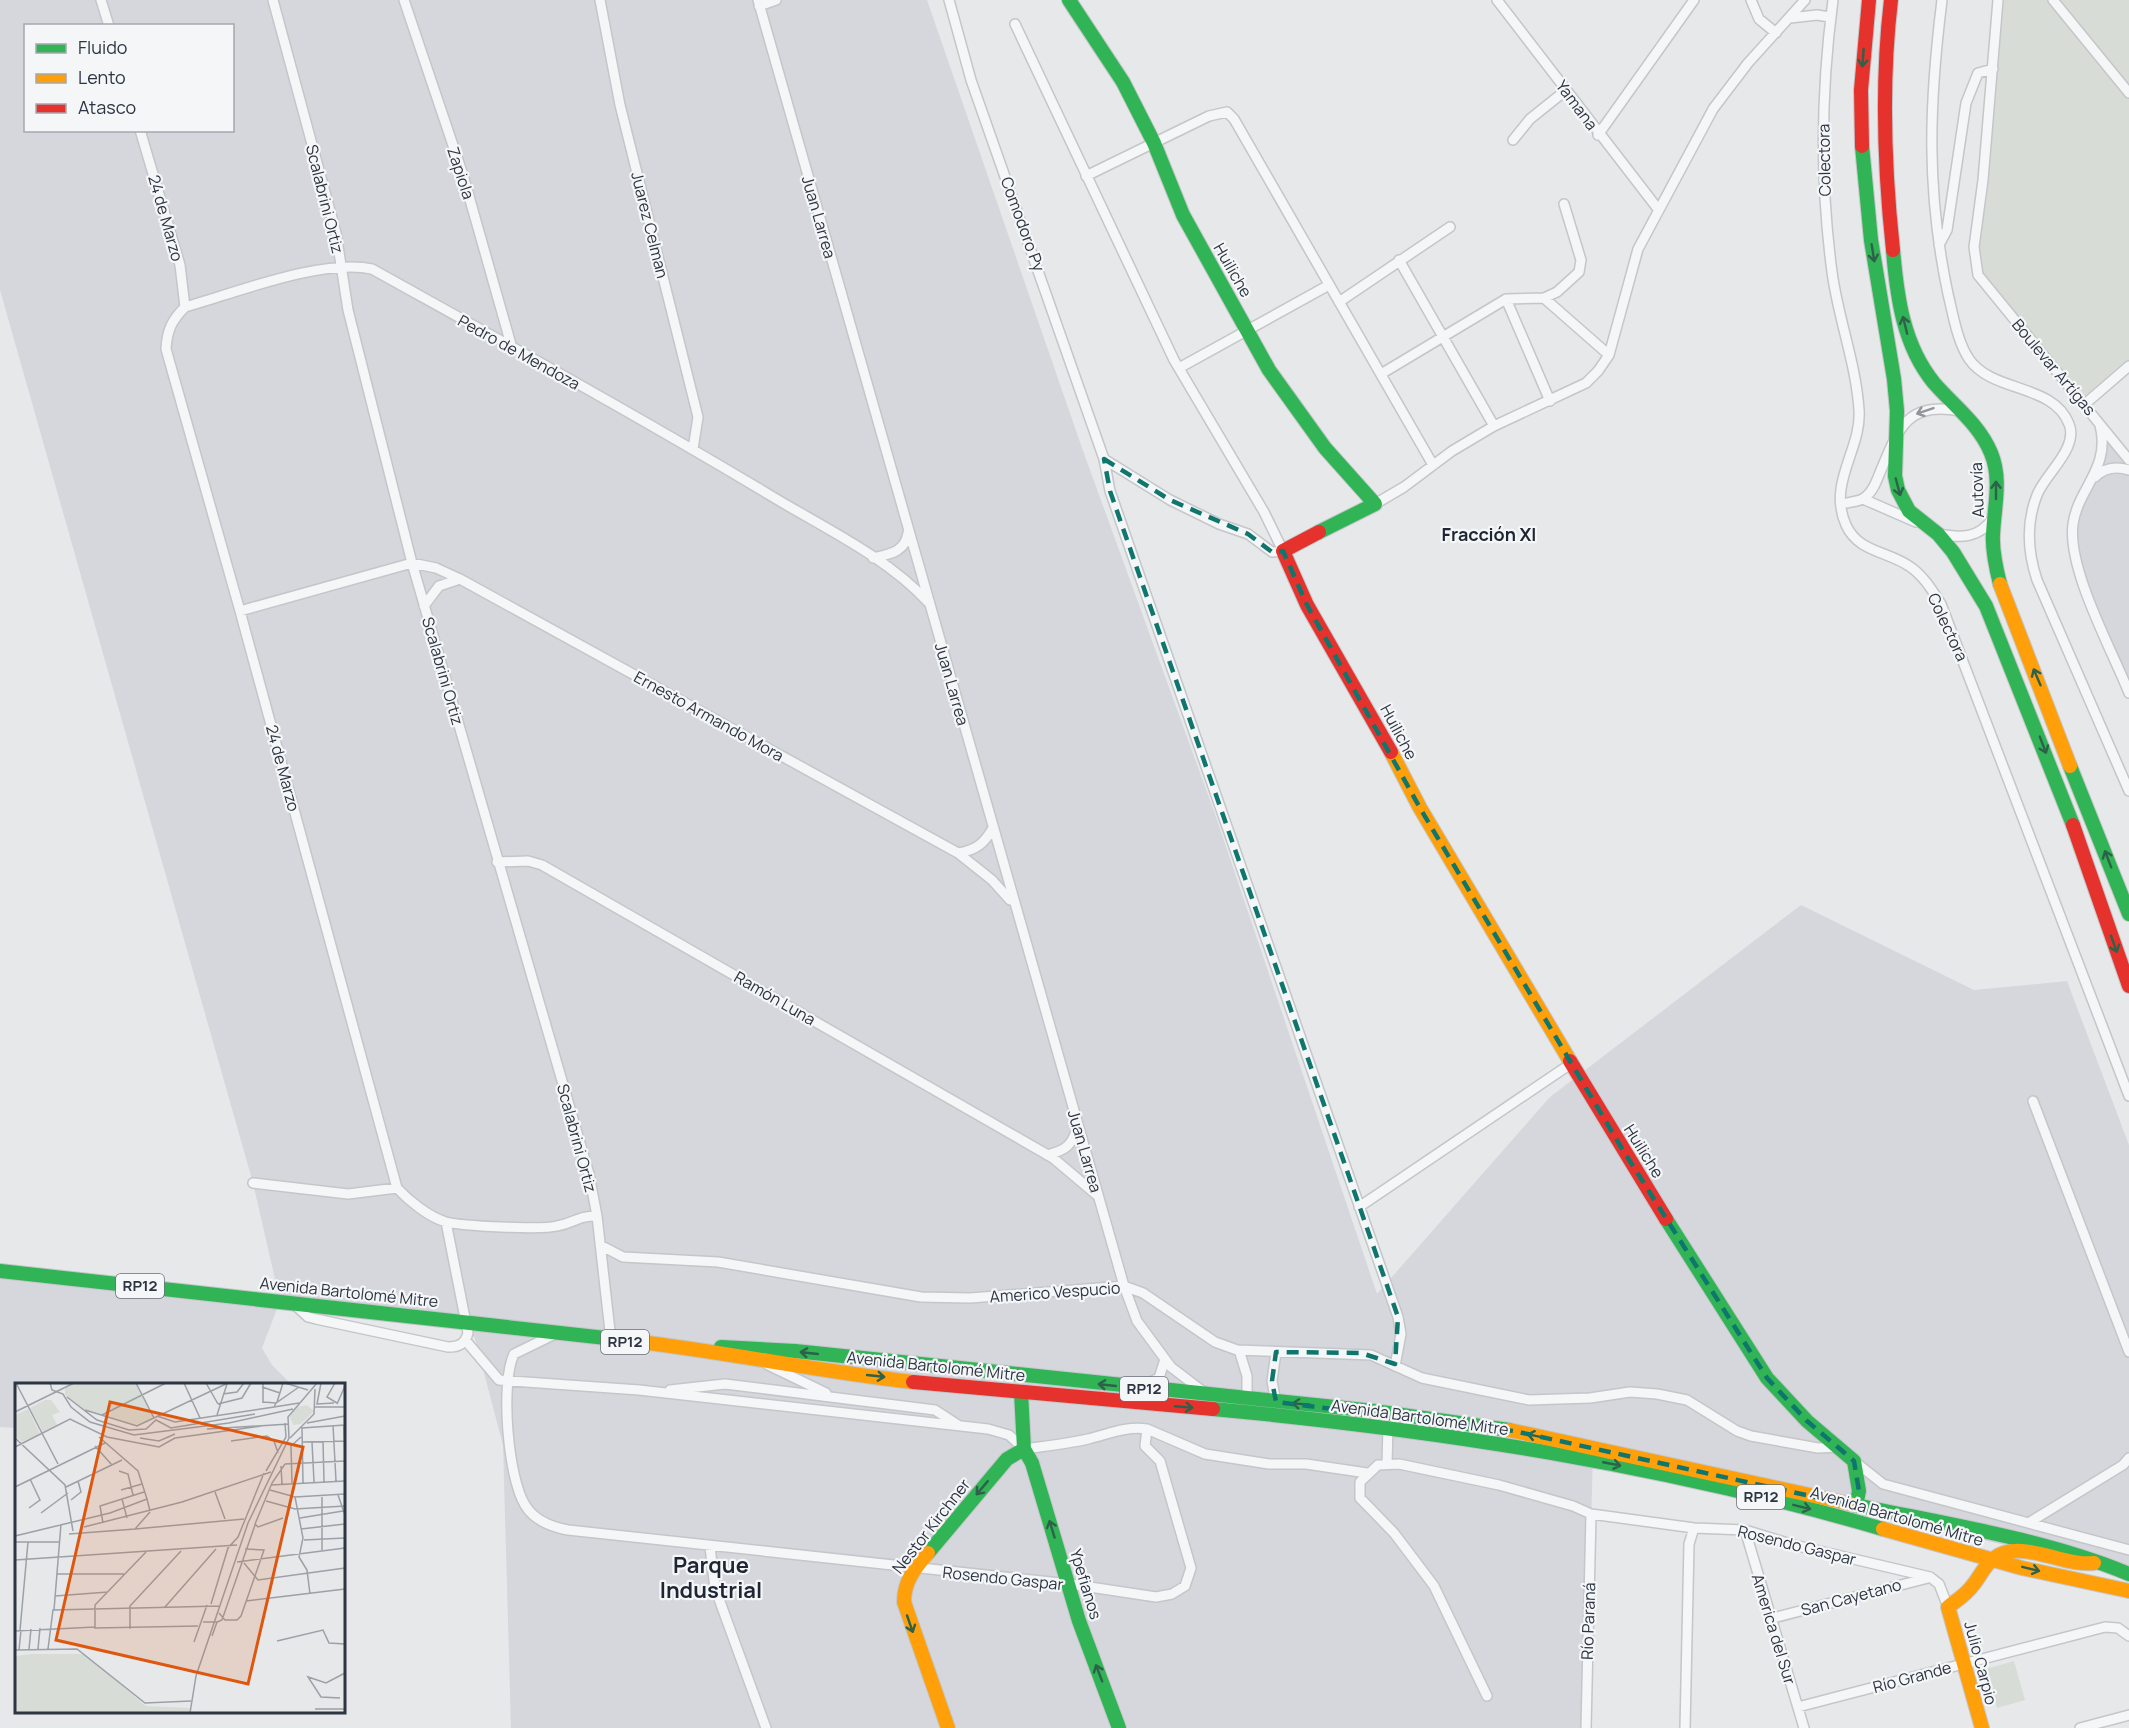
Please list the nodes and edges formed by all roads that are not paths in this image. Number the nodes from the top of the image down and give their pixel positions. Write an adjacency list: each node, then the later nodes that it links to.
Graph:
1 (101, 0): 21 (street)
2 (273, 0): 37 (street, Scalabrini Ortiz)
3 (404, 0): 45 (street, Zapiola)
4 (600, 0): 56 (street, Juarez Celman)
5 (776, 0): 18 (street)
6 (949, 0): 57 (street, Comodoro Py)
7 (1069, 0): 30 (street, Huiliche)
8 (1497, 0): 25 (street, Yamana)
9 (1694, 0): 28 (street)
10 (1750, 0): 23 (street)
11 (1805, 0): 20 (street)
12 (1833, 0): 19 (street, Colectora)
13 (1869, 0): 55 (street, one-way to 55)
14 (1891, 0): 52 (street, Autovía, one-way to 14)
15 (1942, 0): 35 (street)
16 (1998, 0): 24 (street)
17 (2053, 0): 26 (street)
18 (759, 3): 66 (street, Juan Larrea)
19 (1830, 17): 20 (street); 64 (street, Colectora)
20 (1790, 18): 23 (street)
21 (108, 24)
22 (1015, 24): 31 (street)
23 (1776, 33): 33 (street)
24 (1993, 69): 35 (street); 51 (street, Boulevar Artígas)
25 (1565, 91): 28 (street, Yamana); 29 (street)
26 (2129, 93)
27 (141, 132): 42 (street, 24 de Marzo)
28 (1599, 135): 33 (street, Yamana)
29 (1513, 140)
30 (1154, 143): 31 (street); 38 (street); 43 (street, Huiliche)
31 (1086, 176): 48 (street)
32 (1564, 204): 39 (street)
33 (1658, 209): 46 (street)
34 (1450, 227): 36 (street)
35 (1939, 245): 76 (street)
36 (1399, 260): 41 (street); 44 (street)
37 (341, 266): 42 (street, Pedro de Mendoza); 45 (street, Pedro de Mendoza); 70 (street, Scalabrini Ortiz)
38 (1329, 285): 41 (street); 43 (street)
39 (1544, 298): 40 (street); 46 (street)
40 (1506, 299): 44 (street); 50 (street)
41 (1339, 302): 49 (street)
42 (185, 307): 74 (street, 24 de Marzo)
43 (1248, 330): 48 (street); 63 (street, Huiliche)
44 (1445, 337): 49 (street); 54 (street)
45 (512, 348): 56 (street, Pedro de Mendoza)
46 (1609, 355): 50 (street)
47 (2129, 366): 51 (street)
48 (1179, 368): 68 (street)
49 (1381, 374): 59 (street)
50 (1550, 401): 54 (street)
51 (2085, 404): 53 (street, Boulevar Artígas)
52 (1963, 411): 55 (street, one-way to 55); 65 (street, Autovía, one-way to 52)
53 (2100, 423): 58 (street, Boulevar Artígas); 61 (street)
54 (1494, 426): 59 (street)
55 (1896, 434): 62 (street); 67 (street, one-way to 67)
56 (693, 449): 69 (street, Pedro de Mendoza)
57 (1104, 459): 68 (street); 91 (street)
58 (2129, 460)
59 (1433, 465): 63 (street)
60 (2129, 470): 61 (street)
61 (2094, 479): 75 (street)
62 (1863, 499): 64 (street); 67 (street)
63 (1375, 504): 68 (street)
64 (1842, 504): 84 (street, Colectora)
65 (1995, 514): 67 (street); 81 (street, Autovía, one-way to 65)
66 (908, 531): 69 (street); 72 (street, Juan Larrea)
67 (1938, 534): 82 (street, one-way to 82)
68 (1283, 551): 83 (street, Huiliche)
69 (873, 558): 72 (street, Pedro de Mendoza)
70 (412, 563): 71 (street, Ernesto Armando Mora); 73 (street, Scalabrini Ortiz); 74 (street, Ernesto Armando Mora)
71 (460, 579): 73 (street); 78 (street, Ernesto Armando Mora)
72 (929, 603): 77 (street, Juan Larrea)
73 (424, 606): 79 (street, Scalabrini Ortiz)
74 (240, 611): 89 (street, 24 de Marzo)
75 (2129, 693)
76 (2129, 790)
77 (993, 828): 78 (street); 80 (street, Juan Larrea)
78 (958, 853): 80 (street, Ernesto Armando Mora)
79 (497, 862): 87 (street, Ramón Luna); 92 (street, Scalabrini Ortiz)
80 (1016, 911): 86 (street, Juan Larrea)
81 (2129, 914)
82 (2129, 986)
83 (1572, 1063): 91 (street); 120 (street, Huiliche)
84 (2129, 1096)
85 (2033, 1101): 105 (street)
86 (1078, 1126): 87 (street); 90 (street, Juan Larrea)
87 (1047, 1155): 90 (street, Ramón Luna)
88 (253, 1183): 89 (street)
89 (397, 1188): 93 (street)
90 (1098, 1196): 96 (street, Juan Larrea)
91 (1359, 1208): 108 (street)
92 (597, 1216): 93 (street); 94 (street, Scalabrini Ortiz)
93 (446, 1222): 98 (street)
94 (600, 1245): 96 (street, Americo Vespucio); 100 (street, Scalabrini Ortiz)
95 (0, 1271): 97 (street, Avenida Bartolomé Mitre / RP12)
96 (1124, 1286): 103 (street, Americo Vespucio); 106 (street, Juan Larrea)
97 (292, 1302): 98 (street, Avenida Bartolomé Mitre / RP12); 101 (street)
98 (466, 1321): 99 (street, Avenida Bartolomé Mitre / RP12); 101 (street)
99 (557, 1333): 100 (street, Avenida Bartolomé Mitre / RP12); 109 (street, Rosendo Gaspar)
100 (611, 1340): 102 (street, Avenida Bartolomé Mitre / RP12)
101 (466, 1341): 109 (street)
102 (694, 1348): 107 (street, Avenida Bartolomé Mitre / RP12); 110 (street, Avenida Bartolomé Mitre / RP12, one-way to 102)
103 (1239, 1350): 104 (street, Americo Vespucio); 115 (street)
104 (1276, 1352): 108 (street, Americo Vespucio); 116 (street)
105 (2129, 1352)
106 (1165, 1359): 110 (street); 113 (street, Juan Larrea)
107 (761, 1362): 112 (street, Avenida Bartolomé Mitre / RP12, one-way to 112); 114 (street)
108 (1395, 1366): 120 (street, Americo Vespucio)
109 (506, 1381): 111 (street); 131 (street, Rosendo Gaspar)
110 (1131, 1388): 113 (street, Avenida Bartolomé Mitre / RP12)
111 (655, 1392): 114 (street); 117 (street)
112 (1021, 1392): 118 (street, Avenida Bartolomé Mitre / RP12, one-way to 118); 121 (street)
113 (1208, 1395): 115 (street, Avenida Bartolomé Mitre / RP12)
114 (839, 1398): 117 (street)
115 (1247, 1399): 116 (street, Avenida Bartolomé Mitre / RP12)
116 (1276, 1402): 126 (street, Avenida Bartolomé Mitre / RP12, one-way to 116)
117 (959, 1425): 121 (street)
118 (1388, 1427): 124 (street); 133 (street, Avenida Bartolomé Mitre / RP12, one-way to 133)
119 (1147, 1429): 121 (street); 125 (street); 138 (street, Rosendo Gaspar)
120 (1839, 1447): 123 (street, Huiliche)
121 (1023, 1449): 135 (street, Nestor Kirchner, one-way to 135); 138 (street, Ypefianos, one-way to 121)
122 (2129, 1458): 128 (street)
123 (1854, 1461): 126 (street); 128 (street)
124 (1387, 1463): 125 (street); 127 (street, Rosendo Gaspar)
125 (1367, 1473): 145 (street)
126 (1856, 1506): 134 (street, Avenida Bartolomé Mitre / RP12)
127 (1592, 1514): 129 (street, Rosendo Gaspar); 144 (street, Río Paraná)
128 (2030, 1522): 132 (street)
129 (1694, 1528): 130 (street, Rosendo Gaspar); 153 (street)
130 (1745, 1530): 137 (street, Rosendo Gaspar); 141 (street, America del Sur)
131 (710, 1547): 135 (street, Rosendo Gaspar); 148 (street)
132 (2129, 1550)
133 (1991, 1559): 134 (street); 139 (street, Avenida Bartolomé Mitre / RP12, one-way to 139); 140 (street)
134 (2096, 1562): 136 (street, Avenida Bartolomé Mitre / RP12)
135 (914, 1569): 138 (street, Rosendo Gaspar); 149 (street, Nestor Kirchner, one-way to 149)
136 (2129, 1574)
137 (1930, 1577): 140 (street); 141 (street, San Cayetano)
138 (1070, 1584): 150 (street, Ypefianos, one-way to 138)
139 (2129, 1591)
140 (1948, 1606): 143 (street, Julio Carpio)
141 (1773, 1618): 146 (street, America del Sur)
142 (2129, 1636): 143 (street, Río Grande)
143 (1963, 1663): 146 (street, Río Grande); 155 (street, Julio Carpio)
144 (1586, 1684): 151 (street); 152 (street, Río Paraná)
145 (1487, 1696)
146 (1798, 1707): 154 (street, America del Sur)
147 (2129, 1715): 156 (street)
148 (766, 1728)
149 (948, 1728)
150 (1119, 1728)
151 (1582, 1728)
152 (1586, 1728)
153 (1686, 1728)
154 (1804, 1728)
155 (1982, 1728)
156 (2080, 1728)

